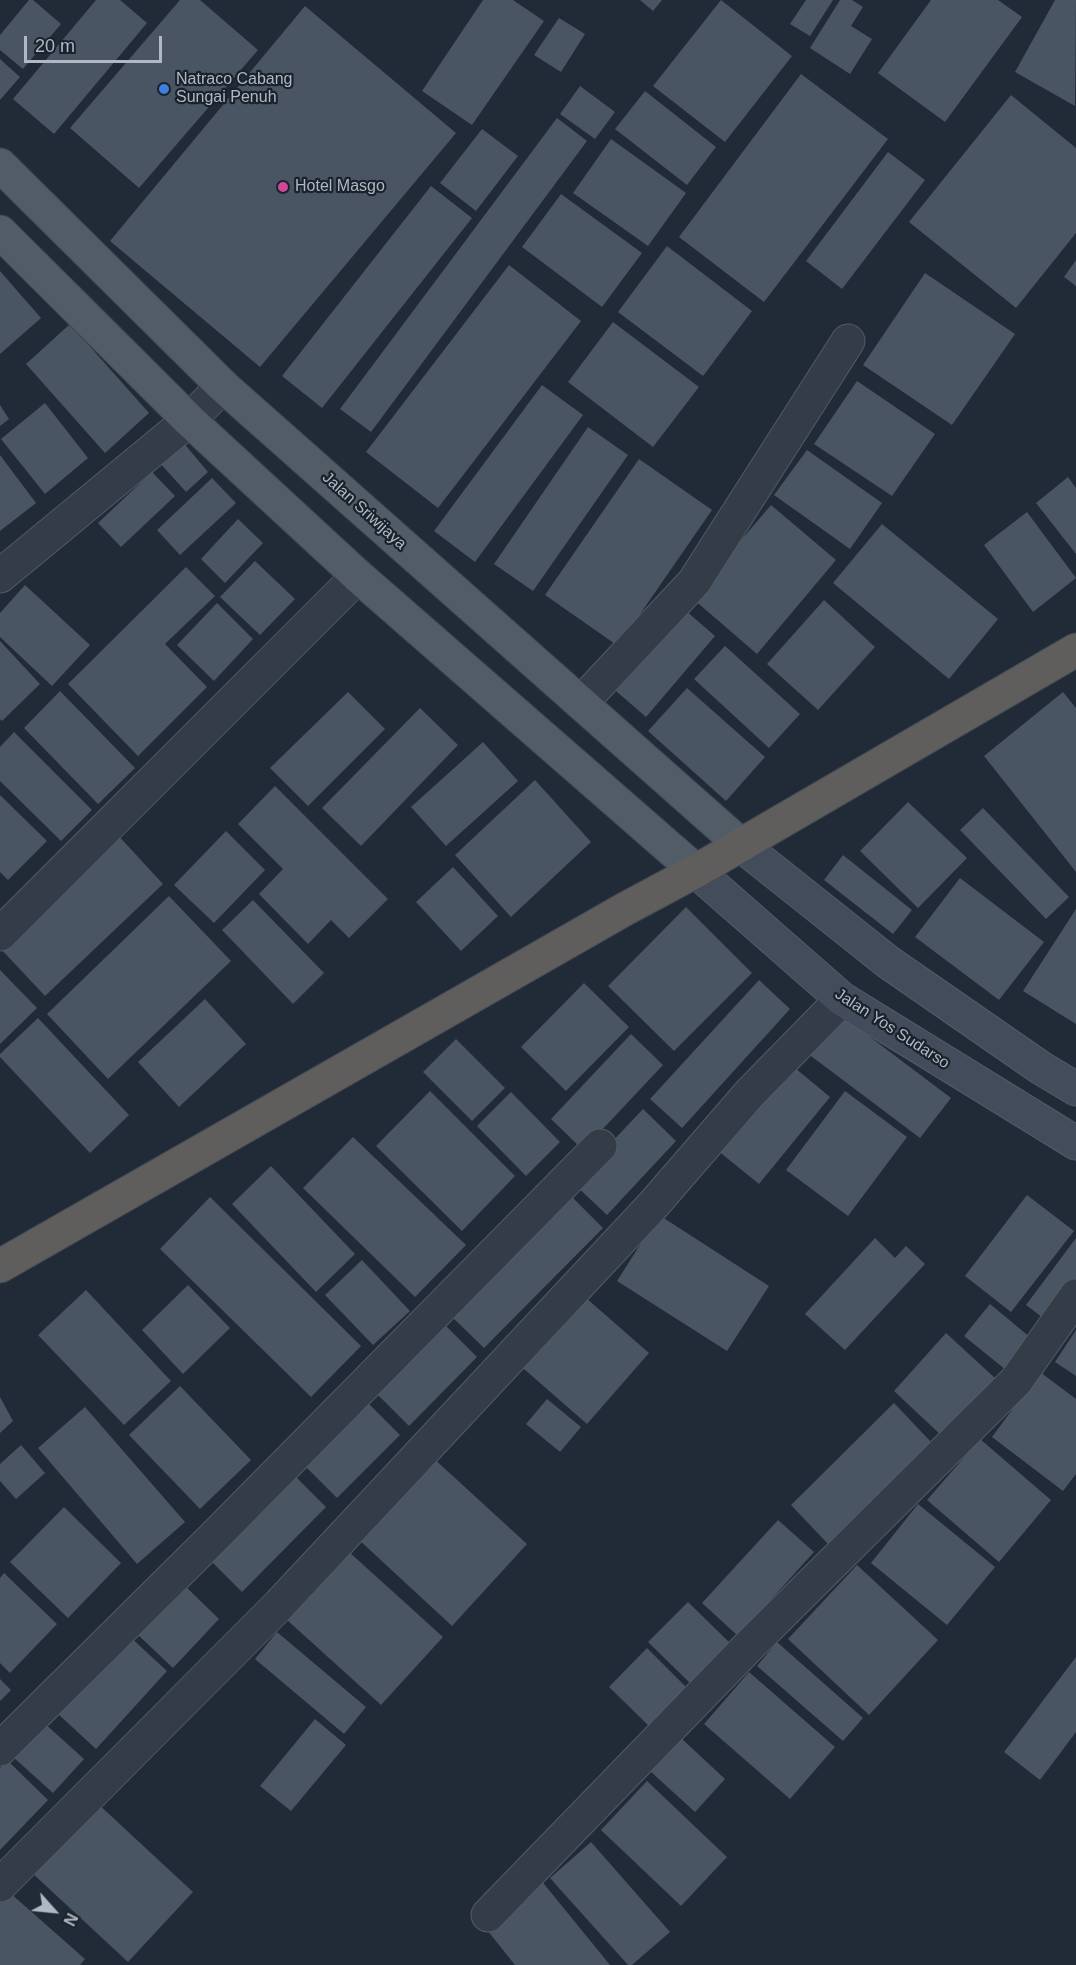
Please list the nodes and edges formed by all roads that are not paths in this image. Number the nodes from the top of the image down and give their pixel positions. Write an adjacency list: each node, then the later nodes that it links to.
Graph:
1 (0, 165): 4 (main road, Jalan Sriwijaya)
2 (0, 232): 5 (main road)
3 (848, 340): 9 (street)
4 (223, 386): 5 (street); 9 (main road, Jalan Sriwijaya)
5 (189, 420): 6 (street); 7 (main road)
6 (1, 574)
7 (358, 576): 11 (main road); 12 (street)
8 (1076, 650): 10 (highway)
9 (581, 703): 10 (main road, Jalan Sriwijaya)
10 (741, 845): 11 (highway); 14 (main road)
11 (696, 871): 13 (main road, Jalan Yos Sudarso); 17 (highway)
12 (0, 934)
13 (842, 999): 15 (main road, Jalan Yos Sudarso); 20 (street)
14 (1076, 1089)
15 (1076, 1143)
16 (600, 1146): 19 (street)
17 (0, 1266)
18 (1076, 1296): 21 (street)
19 (0, 1749)
20 (0, 1885)
21 (488, 1915)

